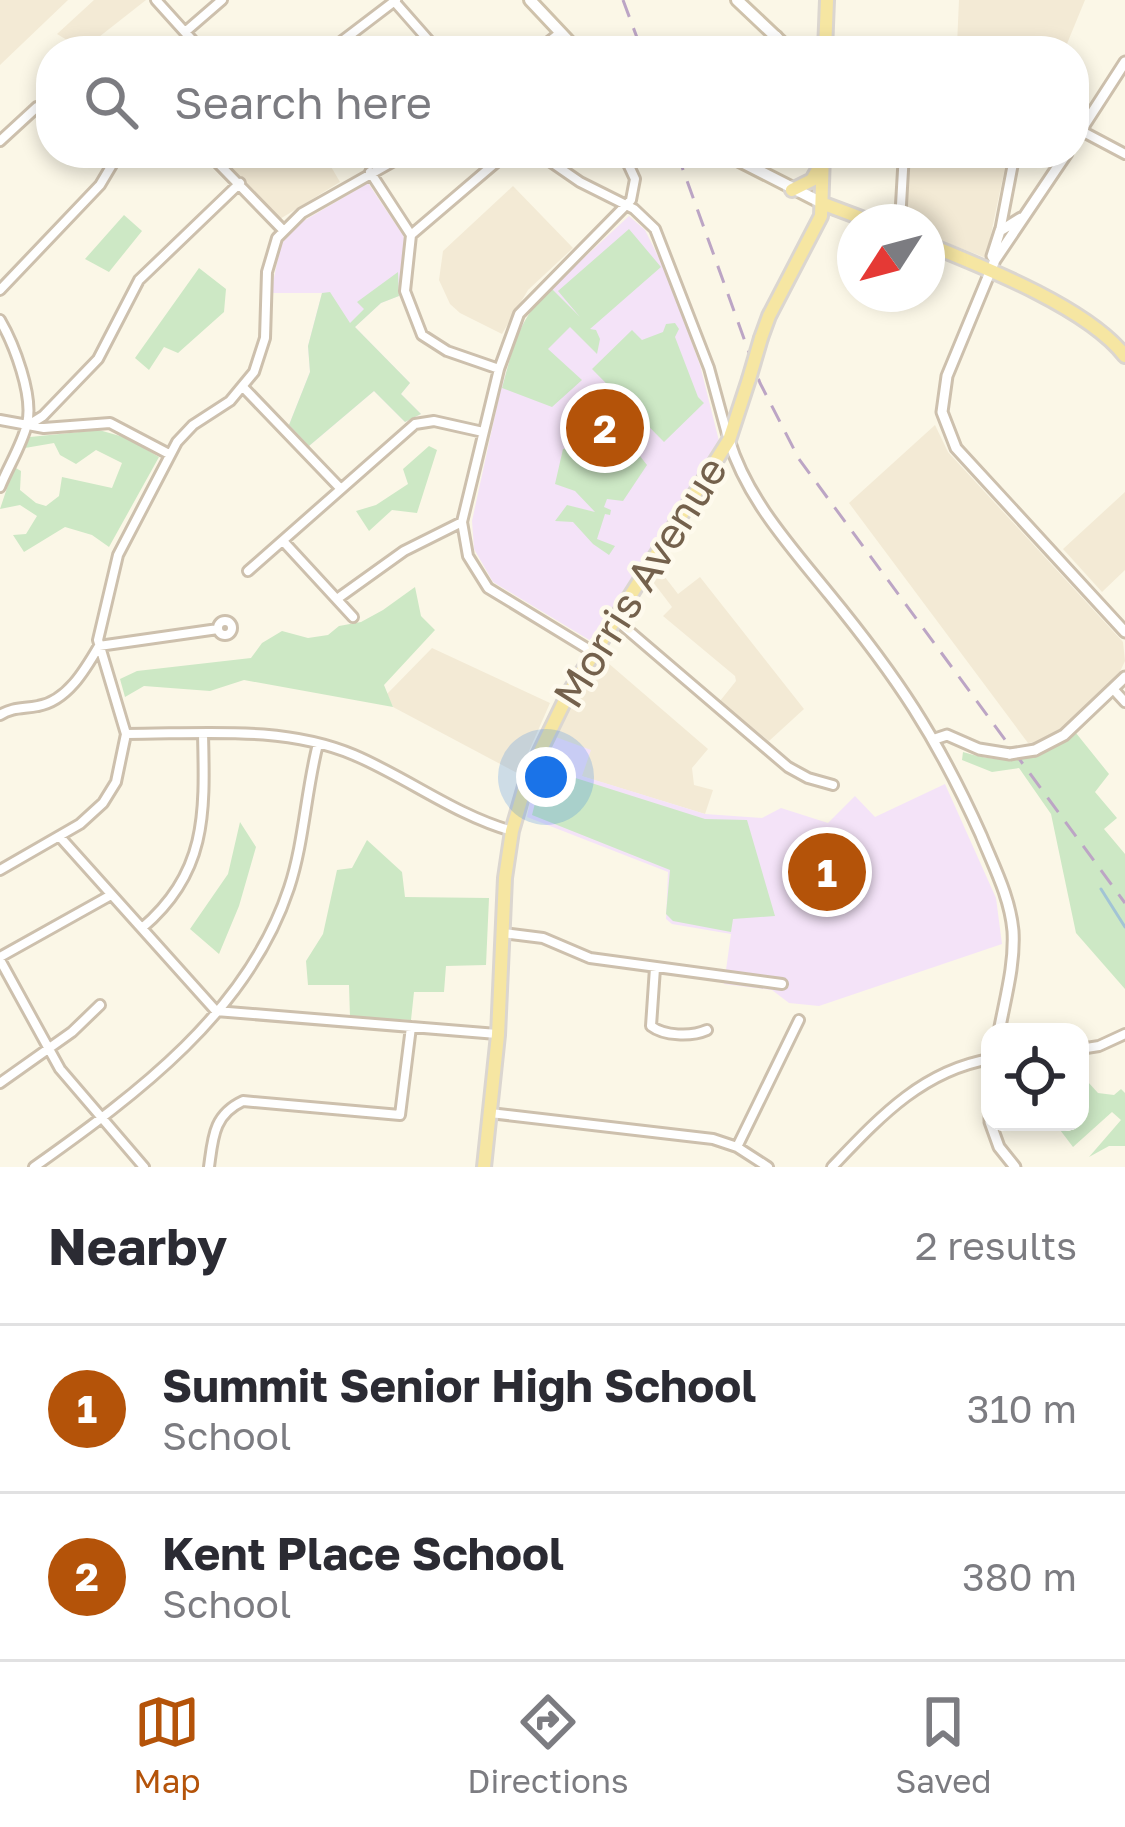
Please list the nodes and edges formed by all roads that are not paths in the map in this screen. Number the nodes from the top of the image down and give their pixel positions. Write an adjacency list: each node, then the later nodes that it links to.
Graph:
1 (156, 0): 7 (street)
2 (222, 0): 7 (street)
3 (394, 0): 10 (street); 11 (street)
4 (530, 0): 8 (main road)
5 (737, 0): 14 (main road)
6 (827, 0): 15 (main road)
7 (185, 32): 9 (street)
8 (560, 33): 12 (street); 13 (main road)
9 (189, 36)
10 (348, 36)
11 (425, 36)
12 (556, 36)
13 (563, 36)
14 (776, 36)
15 (826, 36)
16 (1125, 62): 18 (street)
17 (36, 107): 20 (street)
18 (1089, 113)
19 (1089, 134): 21 (street)
20 (0, 141)
21 (1125, 154)
22 (111, 168): 47 (street)
23 (222, 168): 35 (street)
24 (378, 168): 34 (street)
25 (489, 168): 44 (street)
26 (560, 168): 38 (street)
27 (630, 168): 38 (street)
28 (752, 168): 36 (main road)
29 (818, 168): 36 (main road)
30 (823, 168): 39 (main road, Morris Avenue)
31 (903, 168): 37 (street)
32 (1012, 168): 43 (street)
33 (1057, 168): 41 (street)
34 (370, 172): 42 (street); 44 (street)
35 (240, 183): 42 (street); 53 (street)
36 (792, 190): 39 (main road)
37 (901, 204)
38 (627, 205): 50 (street); 55 (street)
39 (824, 205): 40 (main road); 55 (main road, Morris Avenue, bridge)
40 (837, 210)
41 (1030, 210): 43 (street); 46 (street)
42 (283, 230): 51 (street)
43 (1000, 231): 46 (street)
44 (411, 235): 50 (street)
45 (945, 249): 46 (main road)
46 (993, 264): 49 (main road); 65 (street)
47 (0, 290)
48 (0, 320): 53 (street)
49 (1122, 348)
50 (499, 369): 54 (street)
51 (243, 387): 56 (street); 58 (street)
52 (0, 420): 53 (street)
53 (27, 426): 56 (street); 57 (street)
54 (483, 432): 58 (street); 59 (street)
55 (729, 440): 64 (main road, Morris Avenue); 77 (street)
56 (169, 454): 67 (street)
57 (0, 488)
58 (340, 488): 60 (street)
59 (462, 522): 62 (street); 68 (street)
60 (283, 541): 61 (street); 62 (street)
61 (248, 571)
62 (337, 599): 63 (street)
63 (353, 617)
64 (614, 618): 68 (main road, Morris Avenue); 79 (street)
65 (1123, 627)
66 (218, 629): 67 (street)
67 (99, 646): 69 (street); 70 (street)
68 (593, 652): 80 (main road, Morris Avenue)
69 (82, 673): 70 (street); 74 (street)
70 (108, 676): 75 (street)
71 (1125, 677): 72 (street)
72 (1114, 690): 73 (street); 77 (street, bridge)
73 (1125, 702)
74 (0, 715)
75 (126, 734): 76 (street); 81 (street)
76 (203, 734): 78 (street); 84 (street)
77 (935, 739): 92 (street)
78 (318, 744): 80 (street); 90 (street)
79 (833, 785)
80 (512, 831): 85 (main road, Morris Avenue)
81 (60, 837): 82 (street); 83 (street)
82 (0, 870)
83 (111, 895): 84 (street); 86 (street)
84 (142, 928): 90 (street)
85 (502, 933): 87 (street); 95 (main road, Morris Avenue)
86 (0, 958): 97 (street)
87 (656, 968): 88 (street); 94 (street)
88 (782, 984)
89 (100, 1005): 97 (street)
90 (216, 1011): 93 (street); 102 (street)
91 (799, 1020): 104 (street)
92 (1001, 1023)
93 (411, 1027): 95 (street); 109 (street)
94 (707, 1030)
95 (498, 1034): 101 (main road, Morris Avenue)
96 (1125, 1034): 98 (street)
97 (48, 1047): 100 (street); 102 (street)
98 (1089, 1048)
99 (981, 1062): 113 (street)
100 (0, 1083)
101 (490, 1113): 104 (street); 110 (main road, Morris Avenue)
102 (101, 1119): 107 (street); 108 (street)
103 (994, 1131): 106 (street)
104 (737, 1147): 105 (street)
105 (748, 1153): 111 (street); 112 (street)
106 (1009, 1165)
107 (34, 1167)
108 (144, 1167)
109 (209, 1167)
110 (484, 1167)
111 (742, 1167)
112 (768, 1167)
113 (832, 1167)

